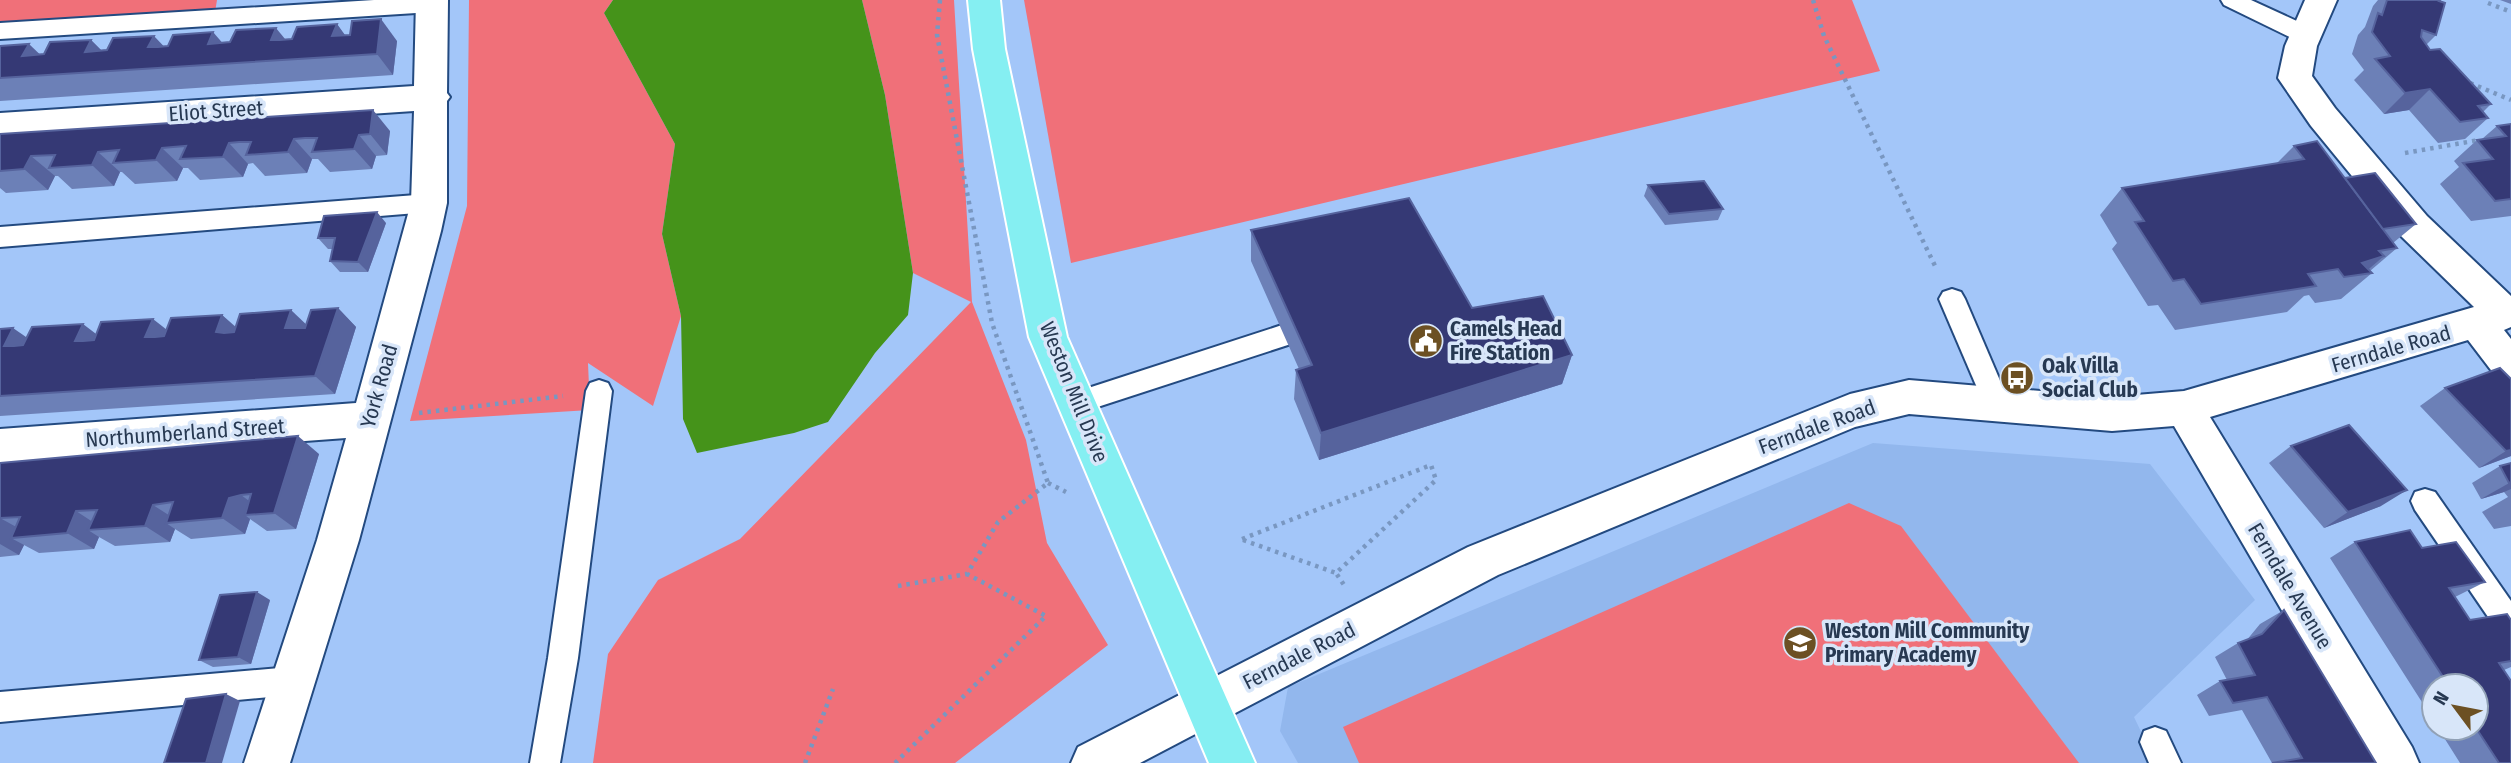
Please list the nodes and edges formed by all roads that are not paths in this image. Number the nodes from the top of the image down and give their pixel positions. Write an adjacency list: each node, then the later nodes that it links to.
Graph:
1 (984, 0): 16 (main road, Weston Mill Drive)
2 (2232, 0): 6 (lane)
3 (2321, 0): 6 (street)
4 (432, 2): 5 (lane); 7 (street, York Road)
5 (0, 31)
6 (2306, 35): 12 (street)
7 (433, 97): 8 (street, Eliot Street); 9 (street, York Road)
8 (0, 126)
9 (429, 203): 10 (lane); 19 (street, York Road)
10 (0, 237)
11 (1952, 299): 17 (lane)
12 (2498, 317): 14 (street); 18 (street, Ferndale Road)
13 (1285, 335): 16 (lane)
14 (2511, 367)
15 (599, 391): 27 (lane)
16 (1076, 403): 24 (main road, Weston Mill Drive)
17 (1997, 404): 18 (street, Ferndale Road); 24 (street, Ferndale Road)
18 (2184, 408): 30 (street, Ferndale Avenue)
19 (369, 419): 20 (street, Northumberland Street); 23 (street, York Road)
20 (0, 446)
21 (2425, 501): 22 (lane)
22 (2511, 626)
23 (291, 681): 25 (lane); 26 (street, York Road)
24 (1206, 704): 28 (street, Ferndale Road); 29 (main road, Weston Mill Drive)
25 (0, 707)
26 (267, 763)
27 (545, 763)
28 (1094, 763)
29 (1232, 763)
30 (2396, 763)

